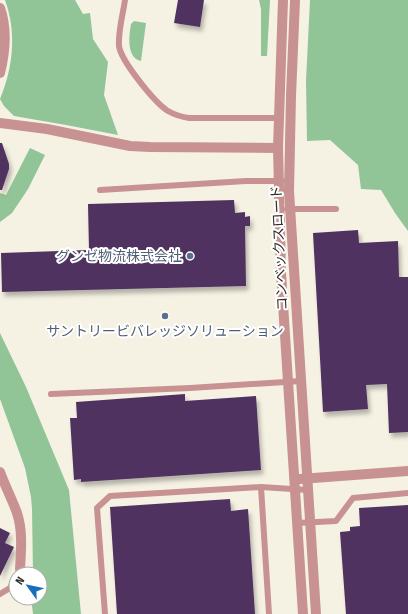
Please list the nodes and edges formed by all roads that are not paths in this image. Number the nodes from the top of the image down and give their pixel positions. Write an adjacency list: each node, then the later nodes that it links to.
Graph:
1 (125, 0): 7 (lane)
2 (283, 0): 7 (street, コンベックスロード)
3 (295, 0): 11 (street, コンベックスロード)
4 (0, 8): 5 (street)
5 (2, 31): 6 (street)
6 (0, 73)
7 (279, 118): 9 (street, コンベックスロード)
8 (0, 123): 9 (street)
9 (278, 148): 10 (street, コンベックスロード)
10 (279, 181): 11 (lane); 12 (lane); 13 (street, コンベックスロード)
11 (290, 182): 14 (street, コンベックスロード)
12 (100, 190)
13 (279, 209): 14 (lane); 17 (street, コンベックスロード)
14 (290, 209): 15 (lane); 16 (street, コンベックスロード)
15 (336, 209)
16 (301, 381): 17 (lane); 21 (street, コンベックスロード)
17 (288, 382): 18 (lane); 22 (street, コンベックスロード)
18 (51, 394)
19 (408, 471): 21 (street)
20 (0, 472): 28 (street)
21 (307, 478): 22 (street); 24 (street, コンベックスロード)
22 (295, 484): 23 (lane); 24 (lane); 27 (street, コンベックスロード)
23 (261, 487): 29 (lane); 30 (lane)
24 (308, 490): 26 (street, コンベックスロード)
25 (408, 493): 26 (lane)
26 (310, 522): 27 (lane); 32 (street, コンベックスロード)
27 (297, 523): 31 (street, コンベックスロード)
28 (19, 566)
29 (106, 614)
30 (269, 614)
31 (303, 614)
32 (316, 614)

